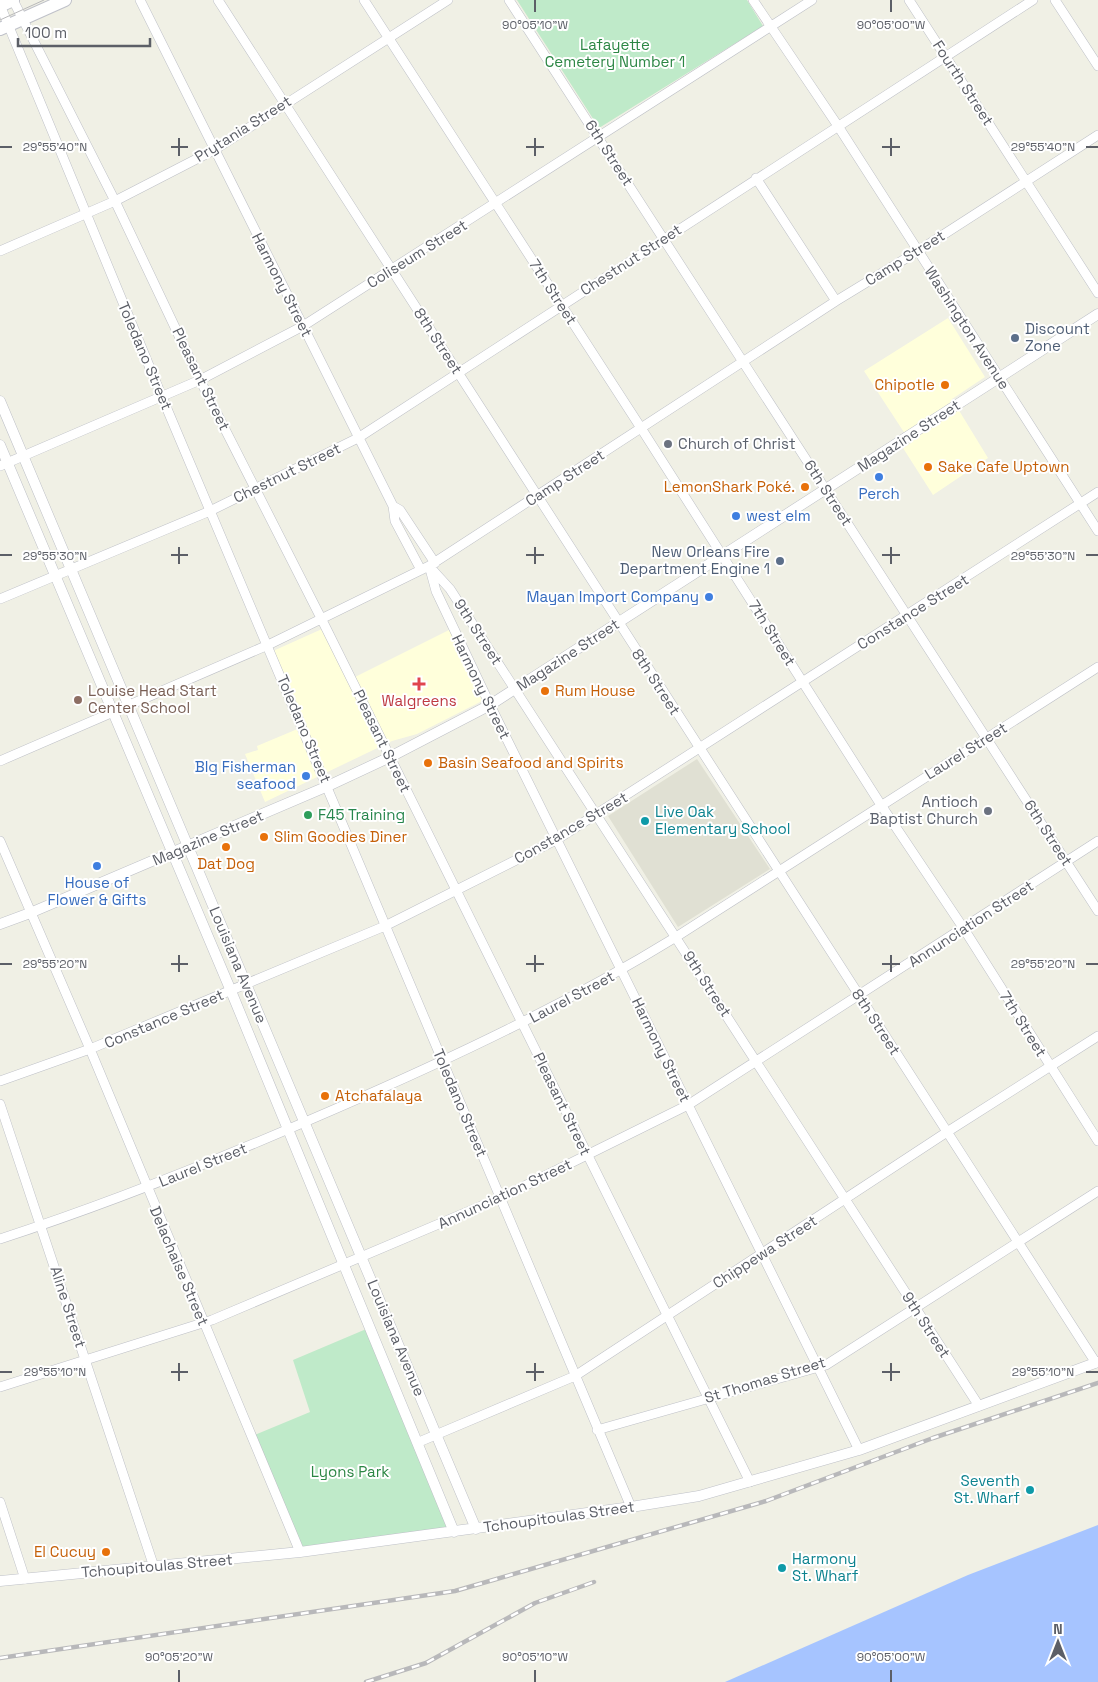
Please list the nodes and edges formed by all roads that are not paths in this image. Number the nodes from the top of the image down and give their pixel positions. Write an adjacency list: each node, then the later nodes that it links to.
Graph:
1 (13, 0): 13 (main road); 14 (street, Pleasant Street)
2 (65, 0): 14 (main road)
3 (140, 0): 24 (street, Harmony Street)
4 (218, 0): 20 (street, 8th Street)
5 (364, 0): 17 (street, 7th Street)
6 (448, 0): 17 (street, Prytania Street)
7 (509, 0): 23 (street, 6th Street)
8 (753, 0): 16 (street, Washington Avenue)
9 (812, 0): 16 (street, Coliseum Street)
10 (909, 0): 18 (street, Fourth Street)
11 (1032, 0): 18 (street, Chestnut Street)
12 (1055, 0): 19 (street)
13 (0, 6): 15 (street, Toledano Street)
14 (22, 19): 15 (main road); 27 (street, Pleasant Street)
15 (4, 27): 29 (street, Toledano Street)
16 (771, 28): 21 (street, Washington Avenue); 23 (street, Coliseum Street)
17 (388, 38): 20 (street, Prytania Street); 28 (street, 7th Street)
18 (946, 56): 21 (street, Chestnut Street); 26 (street, Fourth Street)
19 (1098, 66)
20 (284, 104): 24 (street, Prytania Street); 33 (street, 8th Street)
21 (838, 126): 25 (street, Chestnut Street); 32 (street, Washington Avenue)
22 (1098, 135): 26 (street, Camp Street)
23 (598, 136): 28 (street, Coliseum Street); 30 (street, 6th Street)
24 (214, 150): 27 (street, Prytania Street); 38 (street, Harmony Street)
25 (756, 178): 30 (street, Chestnut Street); 35 (street)
26 (1027, 181): 32 (street, Camp Street); 34 (street, Fourth Street)
27 (115, 201): 29 (street, Prytania Street); 42 (street, Pleasant Street)
28 (496, 204): 33 (street, Coliseum Street); 36 (street, 7th Street)
29 (86, 214): 31 (street, Prytania Street); 43 (street, Toledano Street)
30 (664, 237): 36 (street, Chestnut Street); 39 (street, 6th Street)
31 (0, 251)
32 (918, 251): 35 (street, Camp Street); 41 (street, Washington Avenue)
33 (392, 270): 38 (street, Coliseum Street); 40 (street, 8th Street)
34 (1098, 293)
35 (836, 301): 39 (street, Camp Street)
36 (561, 305): 40 (street, Chestnut Street); 45 (street, 7th Street)
37 (1098, 314): 41 (street, Magazine Street)
38 (303, 326): 42 (street, Coliseum Street); 46 (street, Harmony Street)
39 (744, 362): 45 (street, Camp Street); 51 (street, 6th Street)
40 (458, 371): 46 (street, Chestnut Street); 53 (street, 8th Street)
41 (999, 378): 51 (street, Magazine Street); 54 (street, Washington Avenue)
42 (200, 380): 43 (street, Coliseum Street); 50 (street, Pleasant Street)
43 (162, 397): 48 (street, Coliseum Street); 56 (street, Toledano Street)
44 (0, 401): 48 (street, Louisiana Avenue)
45 (641, 428): 53 (street, Camp Street); 58 (street, 7th Street)
46 (358, 438): 50 (street, Chestnut Street); 55 (street, Harmony Street)
47 (0, 445): 49 (street, Louisiana Avenue)
48 (23, 457): 49 (street, Coliseum Street); 60 (street, Louisiana Avenue)
49 (4, 465): 61 (street, Louisiana Avenue)
50 (256, 488): 56 (street, Chestnut Street); 64 (street, Pleasant Street)
51 (826, 490): 58 (street, Magazine Street); 63 (street, 6th Street)
52 (1098, 492): 54 (street, Constance Street)
53 (536, 497): 59 (street, Camp Street); 65 (street, 8th Street)
54 (1081, 504): 57 (street, Washington Avenue); 63 (street, Constance Street)
55 (393, 506): 59 (street, Harmony Street); 59 (street)
56 (210, 511): 60 (street, Chestnut Street); 66 (street, Toledano Street)
57 (1098, 531)
58 (724, 556): 65 (street, Magazine Street); 68 (street, 7th Street)
59 (429, 566): 64 (street, Camp Street); 69 (street, 9th Street); 71 (street, Harmony Street)
60 (71, 569): 61 (street, Chestnut Street); 70 (street, Louisiana Avenue)
61 (55, 576): 62 (street, Chestnut Street); 72 (street, Louisiana Avenue)
62 (0, 598)
63 (908, 615): 68 (street, Constance Street); 73 (street, 6th Street)
64 (322, 620): 66 (street, Camp Street); 75 (street, Pleasant Street)
65 (618, 622): 69 (street, Magazine Street); 74 (street, 8th Street)
66 (268, 645): 70 (street, Camp Street); 77 (street, Toledano Street)
67 (1098, 667): 73 (street, Laurel Street)
68 (802, 682): 74 (street, Constance Street); 78 (street, 7th Street)
69 (515, 689): 71 (street, Magazine Street); 79 (street, 9th Street)
70 (129, 706): 72 (street, Camp Street); 83 (street, Louisiana Avenue)
71 (490, 706): 75 (street, Magazine Street); 80 (street, Harmony Street)
72 (112, 712): 76 (street, Camp Street); 84 (street, Louisiana Avenue)
73 (987, 739): 78 (street, Laurel Street); 85 (street, 6th Street)
74 (700, 748): 79 (street, Constance Street); 86 (street, 8th Street)
75 (390, 757): 77 (street, Magazine Street); 87 (street, Pleasant Street)
76 (0, 761)
77 (328, 786): 83 (street, Magazine Street); 93 (street, Toledano Street)
78 (881, 806): 86 (street, Laurel Street); 94 (street, 7th Street)
79 (598, 814): 80 (street, Constance Street); 95 (street, 9th Street)
80 (556, 840): 87 (street, Constance Street); 96 (street, Harmony Street)
81 (0, 841): 89 (street, Delachaise Street)
82 (1098, 841): 85 (street, Annunciation Street)
83 (189, 846): 84 (street, Magazine Street); 90 (street, Louisiana Avenue)
84 (172, 853): 89 (street, Magazine Street); 91 (street, Louisiana Avenue)
85 (1066, 862): 88 (street, 6th Street); 94 (street, Annunciation Street)
86 (780, 871): 95 (street, Laurel Street); 99 (street, 8th Street)
87 (456, 891): 93 (street, Constance Street); 100 (street, Pleasant Street)
88 (1098, 911)
89 (30, 914): 92 (street, Magazine Street); 102 (street, Delachaise Street)
90 (217, 914): 91 (street); 97 (street, Louisiana Avenue)
91 (201, 921): 98 (street, Louisiana Avenue)
92 (0, 924)
93 (385, 926): 97 (street, Constance Street); 103 (street, Toledano Street)
94 (964, 929): 99 (street, Annunciation Street); 105 (street, 7th Street)
95 (676, 937): 96 (street, Laurel Street); 104 (street, 9th Street)
96 (621, 970): 100 (street, Laurel Street); 108 (street, Harmony Street)
97 (246, 984): 98 (street, Constance Street); 109 (street, Louisiana Avenue)
98 (231, 990): 102 (street, Constance Street); 110 (street, Louisiana Avenue)
99 (860, 996): 104 (street, Annunciation Street); 111 (street, 8th Street)
100 (522, 1023): 103 (street, Laurel Street); 113 (street, Pleasant Street)
101 (1098, 1036): 105 (street, Chippewa Street)
102 (90, 1049): 106 (street, Constance Street); 114 (street, Delachaise Street)
103 (443, 1062): 109 (street, Laurel Street); 116 (street, Toledano Street)
104 (756, 1063): 108 (street, Annunciation Street); 117 (street, 9th Street)
105 (1050, 1067): 111 (street, Chippewa Street); 112 (street, 7th Street)
106 (0, 1081)
107 (0, 1104): 118 (street, Aline Street)
108 (688, 1105): 113 (street, Annunciation Street); 121 (street, Harmony Street)
109 (304, 1123): 110 (street, Laurel Street); 122 (street, Louisiana Avenue)
110 (289, 1130): 114 (street, Laurel Street); 123 (street, Louisiana Avenue)
111 (947, 1132): 117 (street, Chippewa Street); 120 (street, 8th Street)
112 (1098, 1141)
113 (588, 1155): 116 (street, Annunciation Street); 125 (street, Pleasant Street)
114 (146, 1188): 118 (street, Laurel Street); 126 (street, Delachaise Street)
115 (1098, 1191): 120 (street, St Thomas Street)
116 (500, 1198): 122 (street, Annunciation Street); 130 (street, Toledano Street)
117 (845, 1200): 121 (street, Chippewa Street); 124 (street, 9th Street)
118 (42, 1226): 119 (street, Laurel Street); 127 (street, Aline Street)
119 (0, 1239)
120 (1018, 1241): 124 (street, St Thomas Street); 128 (street, 8th Street)
121 (762, 1254): 125 (street, Chippewa Street); 129 (street, Harmony Street)
122 (362, 1258): 123 (street, Annunciation Street); 135 (street, Louisiana Avenue)
123 (345, 1264): 126 (street, Annunciation Street); 136 (street, Louisiana Avenue)
124 (915, 1308): 129 (street, St Thomas Street); 133 (street, 9th Street)
125 (667, 1316): 130 (street, Chippewa Street); 132 (street, Pleasant Street)
126 (203, 1322): 127 (street, Annunciation Street); 143 (street, Delachaise Street)
127 (85, 1360): 131 (street, Annunciation Street); 144 (street, Aline Street)
128 (1097, 1363): 133 (street, Tchoupitoulas Street)
129 (818, 1368): 132 (street, St Thomas Street); 137 (street, Harmony Street)
130 (574, 1376): 134 (street, Toledano Street); 135 (street, Chippewa Street)
131 (0, 1387)
132 (708, 1398): 134 (street, St Thomas Street); 138 (street, Pleasant Street)
133 (979, 1406): 137 (street, Tchoupitoulas Street)
134 (598, 1430): 140 (street, Toledano Street)
135 (436, 1434): 136 (street, Chippewa Street); 141 (street, Louisiana Avenue)
136 (419, 1442): 142 (street, Louisiana Avenue)
137 (859, 1450): 138 (street, Tchoupitoulas Street)
138 (750, 1482): 140 (street, Tchoupitoulas Street)
139 (0, 1502): 145 (street)
140 (631, 1507): 141 (street, Tchoupitoulas Street)
141 (476, 1529): 142 (street, Tchoupitoulas Street)
142 (454, 1532): 143 (street, Tchoupitoulas Street)
143 (300, 1552): 144 (street, Tchoupitoulas Street)
144 (154, 1567): 145 (street, Tchoupitoulas Street)
145 (25, 1579): 146 (street, Tchoupitoulas Street)
146 (0, 1581)

